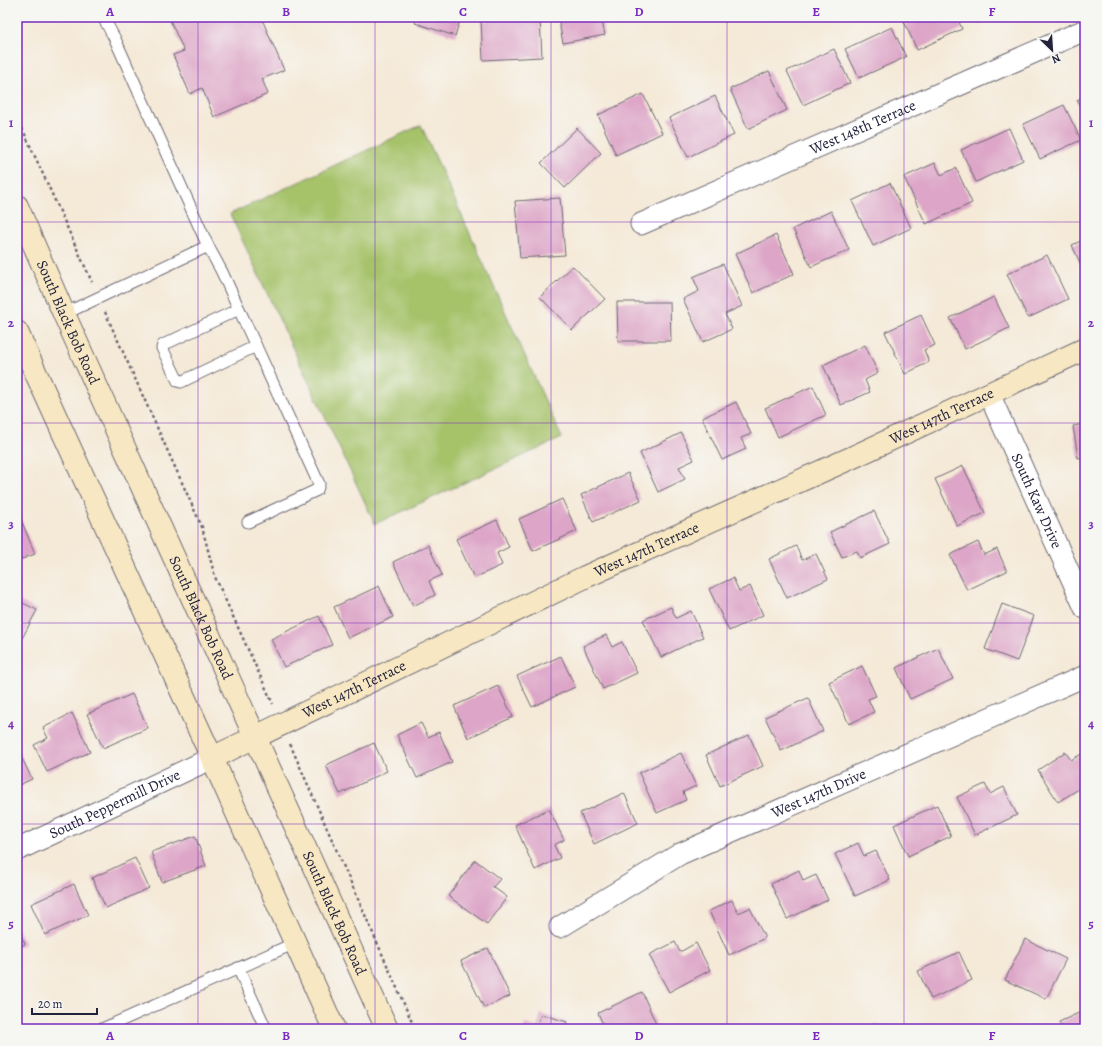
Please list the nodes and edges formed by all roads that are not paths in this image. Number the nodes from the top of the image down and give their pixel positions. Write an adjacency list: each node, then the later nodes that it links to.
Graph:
1 (103, 17): 5 (lane)
2 (1085, 30): 4 (street, West 148th Terrace)
3 (17, 206): 7 (main road, South Black Bob Road)
4 (641, 224)
5 (208, 246): 6 (lane); 7 (lane)
6 (239, 309): 9 (lane); 9 (lane)
7 (64, 314): 15 (main road, South Black Bob Road)
8 (19, 343): 16 (main road)
9 (256, 346): 12 (lane)
10 (1085, 349): 11 (main road, West 147th Terrace)
11 (988, 394): 13 (street, South Kaw Drive); 15 (main road, West 147th Terrace)
12 (248, 522)
13 (1085, 608)
14 (1085, 676): 18 (street, West 147th Drive)
15 (255, 737): 16 (main road, West 147th Terrace); 24 (main road, South Black Bob Road)
16 (212, 758): 17 (street, South Peppermill Drive); 19 (main road)
17 (17, 850)
18 (560, 927)
19 (295, 943): 20 (lane); 23 (main road)
20 (238, 968): 21 (lane); 22 (lane)
21 (102, 1029)
22 (266, 1029)
23 (334, 1029)
24 (387, 1029)

